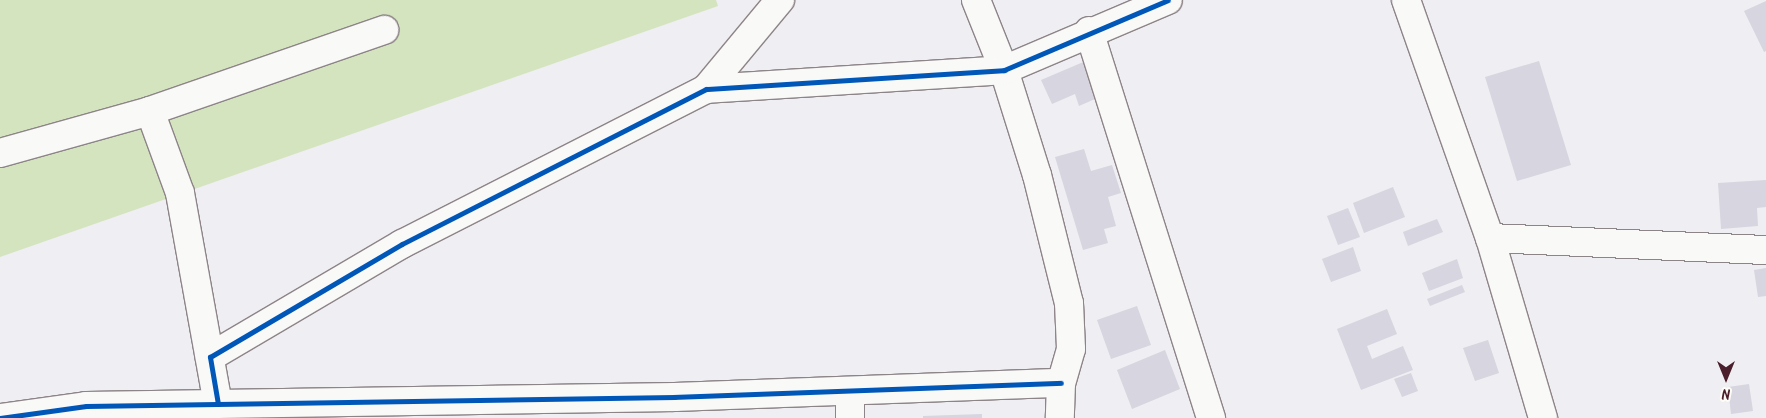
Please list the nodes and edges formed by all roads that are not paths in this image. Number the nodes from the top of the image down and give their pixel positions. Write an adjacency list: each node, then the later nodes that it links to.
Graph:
1 (780, 0): 8 (street)
2 (976, 0): 7 (street)
3 (1168, 0): 6 (street)
4 (1406, 0): 11 (street)
5 (384, 30): 9 (street)
6 (1089, 32): 7 (street); 20 (street)
7 (1004, 70): 8 (street); 14 (street)
8 (706, 89): 13 (street)
9 (150, 111): 10 (street); 13 (street)
10 (0, 153)
11 (1490, 238): 12 (street); 21 (street)
12 (1766, 250)
13 (210, 357): 15 (street)
14 (1061, 383): 16 (street); 19 (street)
15 (218, 404): 16 (street); 17 (street)
16 (850, 405)
17 (87, 412): 18 (street)
18 (0, 418)
19 (1060, 418)
20 (1210, 418)
21 (1542, 418)

